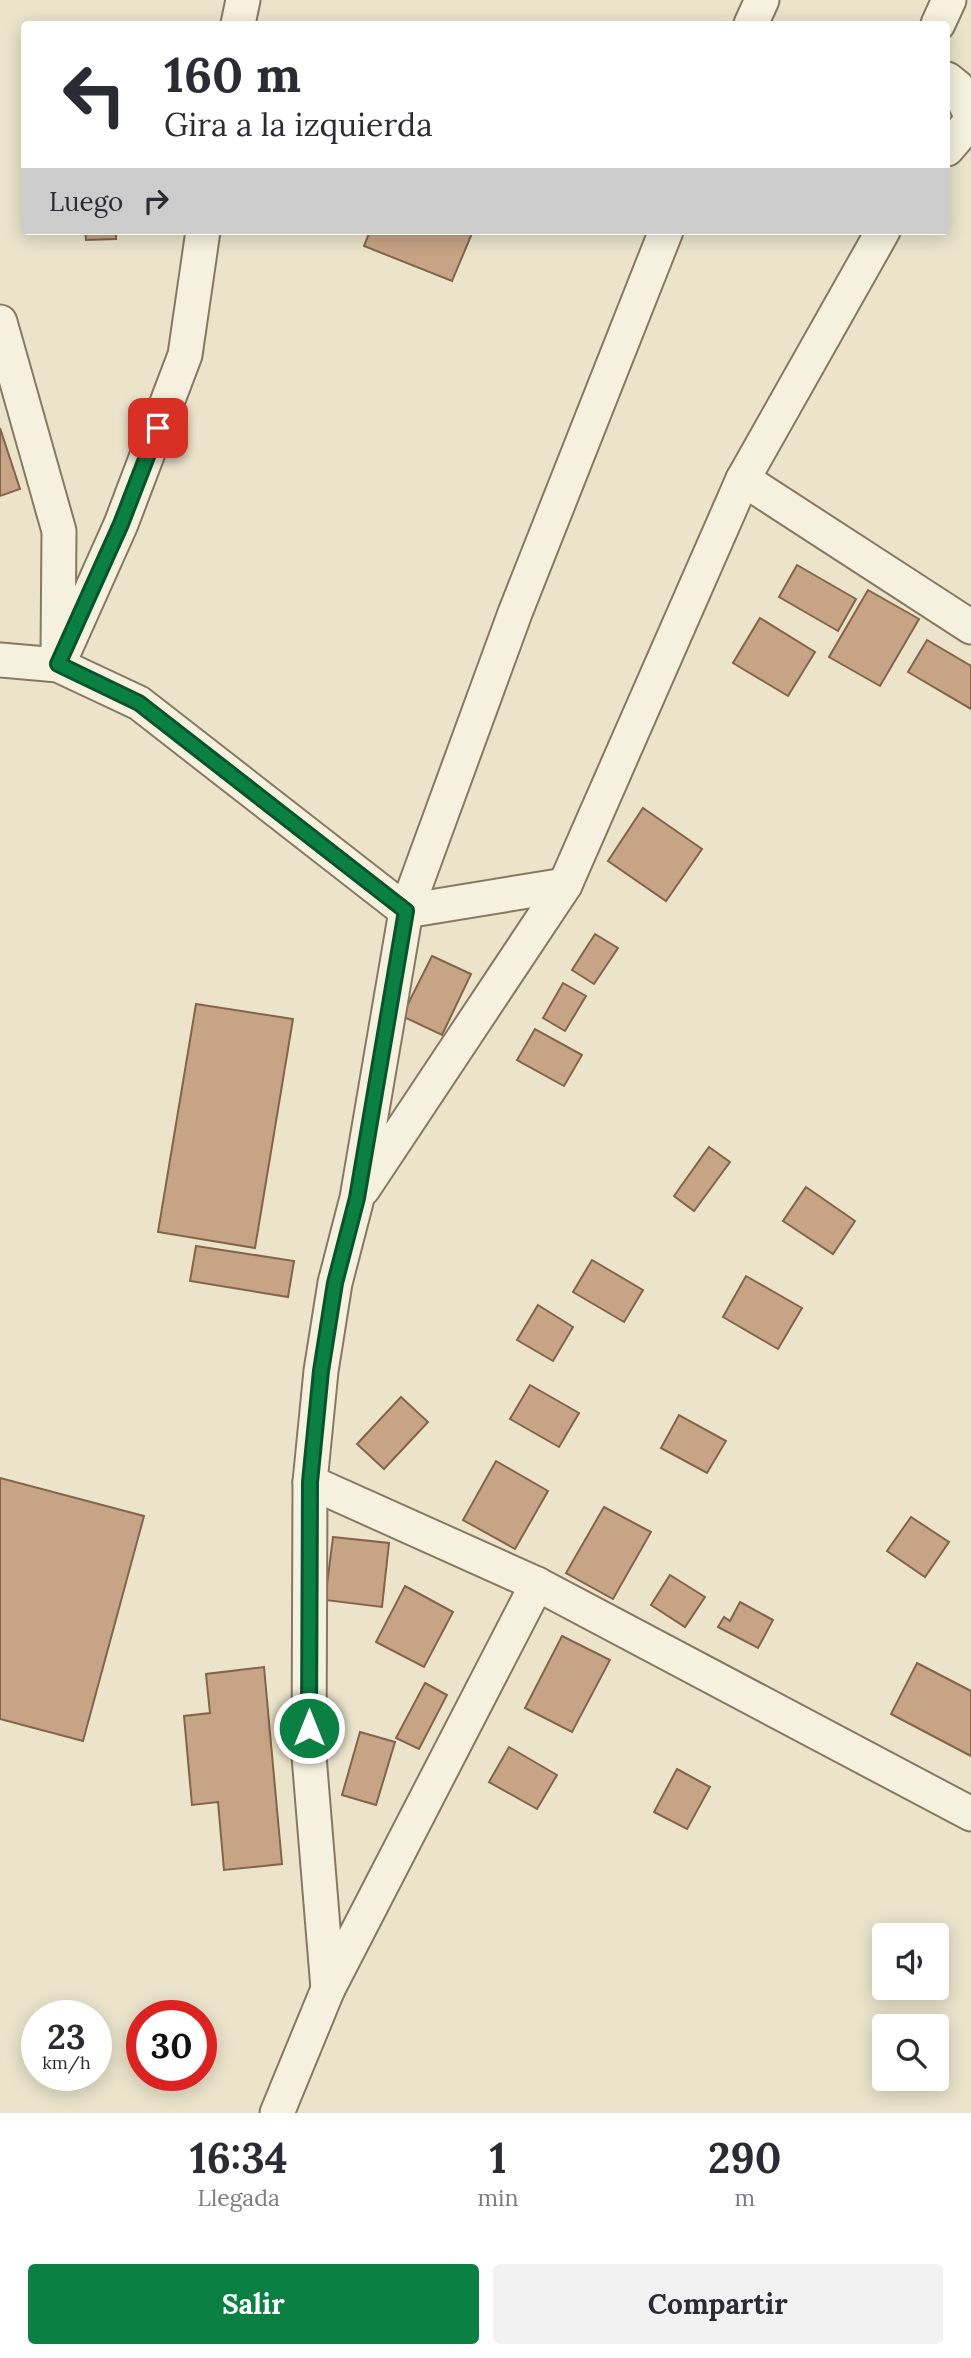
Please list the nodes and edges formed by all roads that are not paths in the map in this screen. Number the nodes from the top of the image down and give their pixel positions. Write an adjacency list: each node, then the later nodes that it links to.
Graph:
1 (243, 0): 4 (street)
2 (762, 0): 5 (street)
3 (949, 0): 6 (street)
4 (239, 21)
5 (752, 21)
6 (939, 21)
7 (950, 81): 8 (street)
8 (971, 115)
9 (971, 121): 10 (street)
10 (950, 146)
11 (202, 235): 18 (street)
12 (664, 235): 20 (street)
13 (881, 235): 15 (street)
14 (0, 322): 18 (street)
15 (743, 479): 16 (street); 19 (street)
16 (971, 627)
17 (0, 660): 18 (street)
18 (58, 664): 20 (street)
19 (565, 885): 20 (street); 21 (street)
20 (406, 911): 21 (street)
21 (357, 1198): 22 (street)
22 (310, 1482): 23 (street); 25 (street)
23 (537, 1584): 24 (street); 25 (street)
24 (971, 1814)
25 (328, 1989): 26 (street)
26 (277, 2113)

